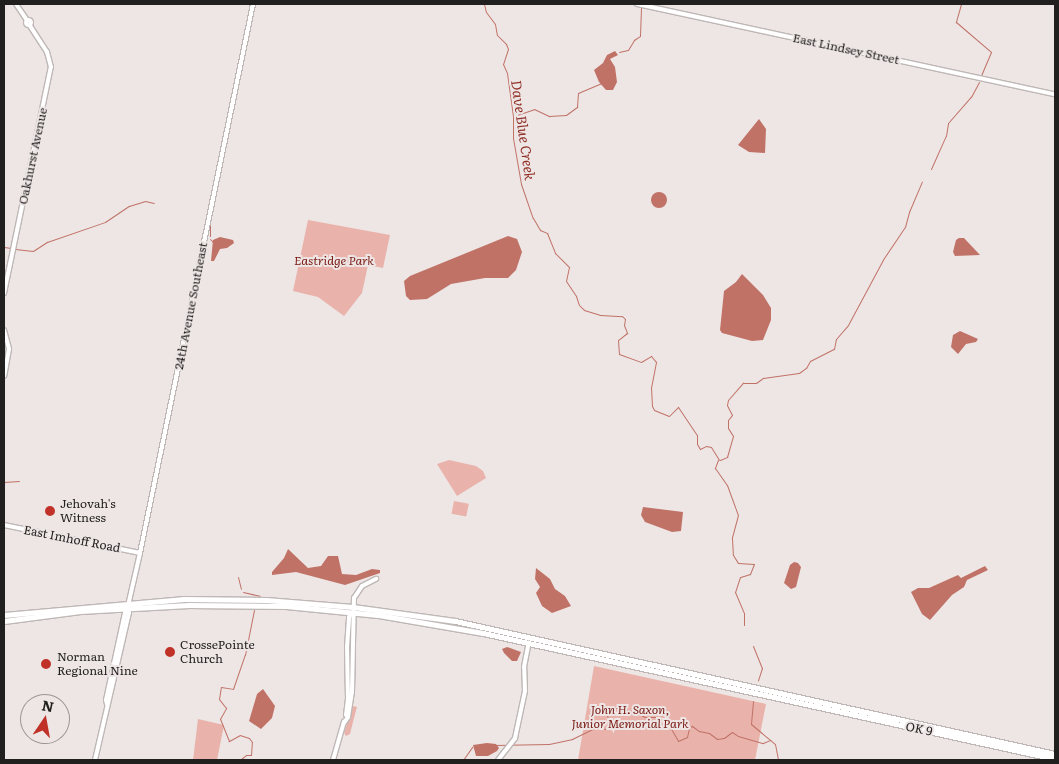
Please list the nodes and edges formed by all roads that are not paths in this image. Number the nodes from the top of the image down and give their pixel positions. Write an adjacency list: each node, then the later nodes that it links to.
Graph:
1 (16, 4): 5 (street, Oakhurst Avenue)
2 (253, 4): 9 (street, 24th Avenue Southeast)
3 (637, 4): 4 (street, East Lindsey Street)
4 (1055, 94)
5 (4, 293)
6 (4, 330): 7 (street)
7 (4, 376)
8 (4, 526): 9 (street, East Imhoff Road)
9 (140, 554): 11 (street, 24th Avenue Southeast)
10 (376, 579): 12 (street)
11 (128, 606): 12 (highway, OK 9); 13 (highway, OK 9); 14 (highway, OK 9); 19 (street, 24th Avenue Southeast)
12 (353, 611): 15 (highway, OK 9); 20 (street)
13 (4, 615)
14 (4, 621)
15 (530, 640): 16 (highway, OK 9); 21 (street)
16 (783, 696): 17 (highway, OK 9 / OK 9); 18 (highway, OK 9 / OK 9)
17 (1055, 754)
18 (1055, 759)
19 (95, 760)
20 (333, 760)
21 (498, 760)

